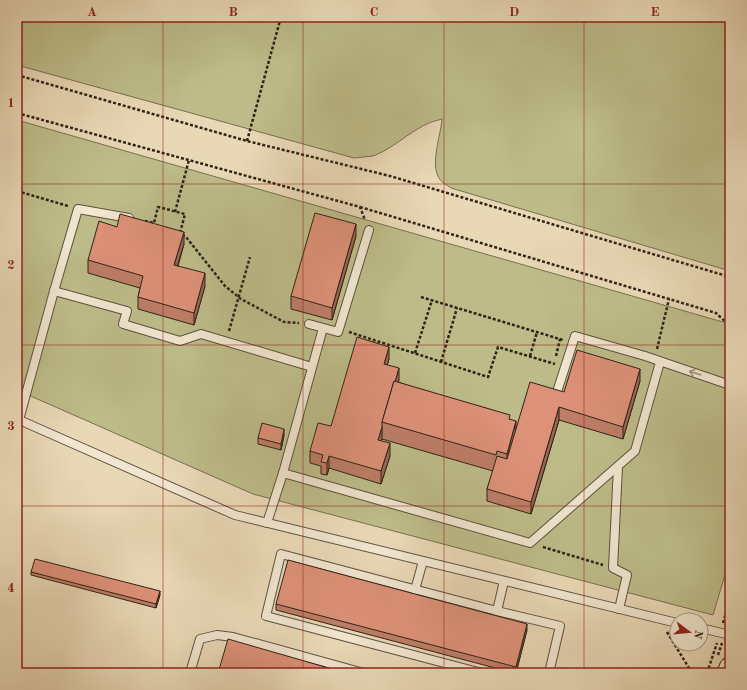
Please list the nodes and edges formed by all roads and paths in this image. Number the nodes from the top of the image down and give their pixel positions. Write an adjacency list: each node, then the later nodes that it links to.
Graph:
1 (281, 17): 6 (path)
2 (725, 17): 3 (path)
3 (730, 18)
4 (17, 75): 6 (path)
5 (17, 113): 7 (path)
6 (247, 141): 15 (path)
7 (189, 160): 9 (path); 11 (path)
8 (17, 191): 10 (path)
9 (360, 207): 13 (path); 19 (path)
10 (78, 208): 12 (lane); 16 (lane)
11 (175, 212): 12 (path); 17 (path)
12 (144, 221)
13 (369, 230): 25 (lane)
14 (250, 257): 17 (path)
15 (730, 277)
16 (54, 291): 28 (lane); 39 (lane)
17 (239, 297): 22 (path); 28 (path)
18 (421, 297): 20 (path)
19 (669, 299): 23 (path); 32 (path)
20 (432, 300): 21 (path); 30 (path)
21 (457, 308): 26 (path); 33 (path)
22 (309, 324): 24 (lane)
23 (730, 326)
24 (323, 328): 25 (lane); 35 (lane)
25 (339, 329): 30 (path)
26 (537, 332): 27 (path); 31 (path)
27 (560, 339): 29 (path); 34 (path)
28 (226, 341): 35 (lane)
29 (573, 343): 32 (lane); 36 (lane)
30 (415, 353): 33 (path)
31 (530, 356): 33 (path); 34 (path)
32 (657, 361): 37 (lane, one-way to 32); 40 (lane)
33 (441, 362)
34 (553, 364): 36 (path)
35 (312, 367): 41 (lane)
36 (565, 367): 38 (lane)
37 (730, 385)
38 (556, 395)
39 (18, 420): 42 (lane)
40 (618, 467): 43 (lane); 45 (lane)
41 (283, 473): 42 (lane); 43 (lane)
42 (267, 523): 44 (lane)
43 (530, 543): 45 (path)
44 (423, 561): 46 (lane); 47 (lane)
45 (613, 568): 48 (lane)
46 (504, 581): 48 (lane); 49 (lane)
47 (415, 590): 49 (lane); 57 (lane)
48 (619, 609): 50 (lane)
49 (496, 611): 58 (lane)
50 (658, 618): 51 (lane); 59 (path)
51 (669, 621)
52 (709, 630): 53 (lane)
53 (730, 635)
54 (730, 668): 60 (street)
55 (190, 673): 56 (lane)
56 (364, 673)
57 (482, 673)
58 (549, 673)
59 (692, 673)
60 (728, 673)

